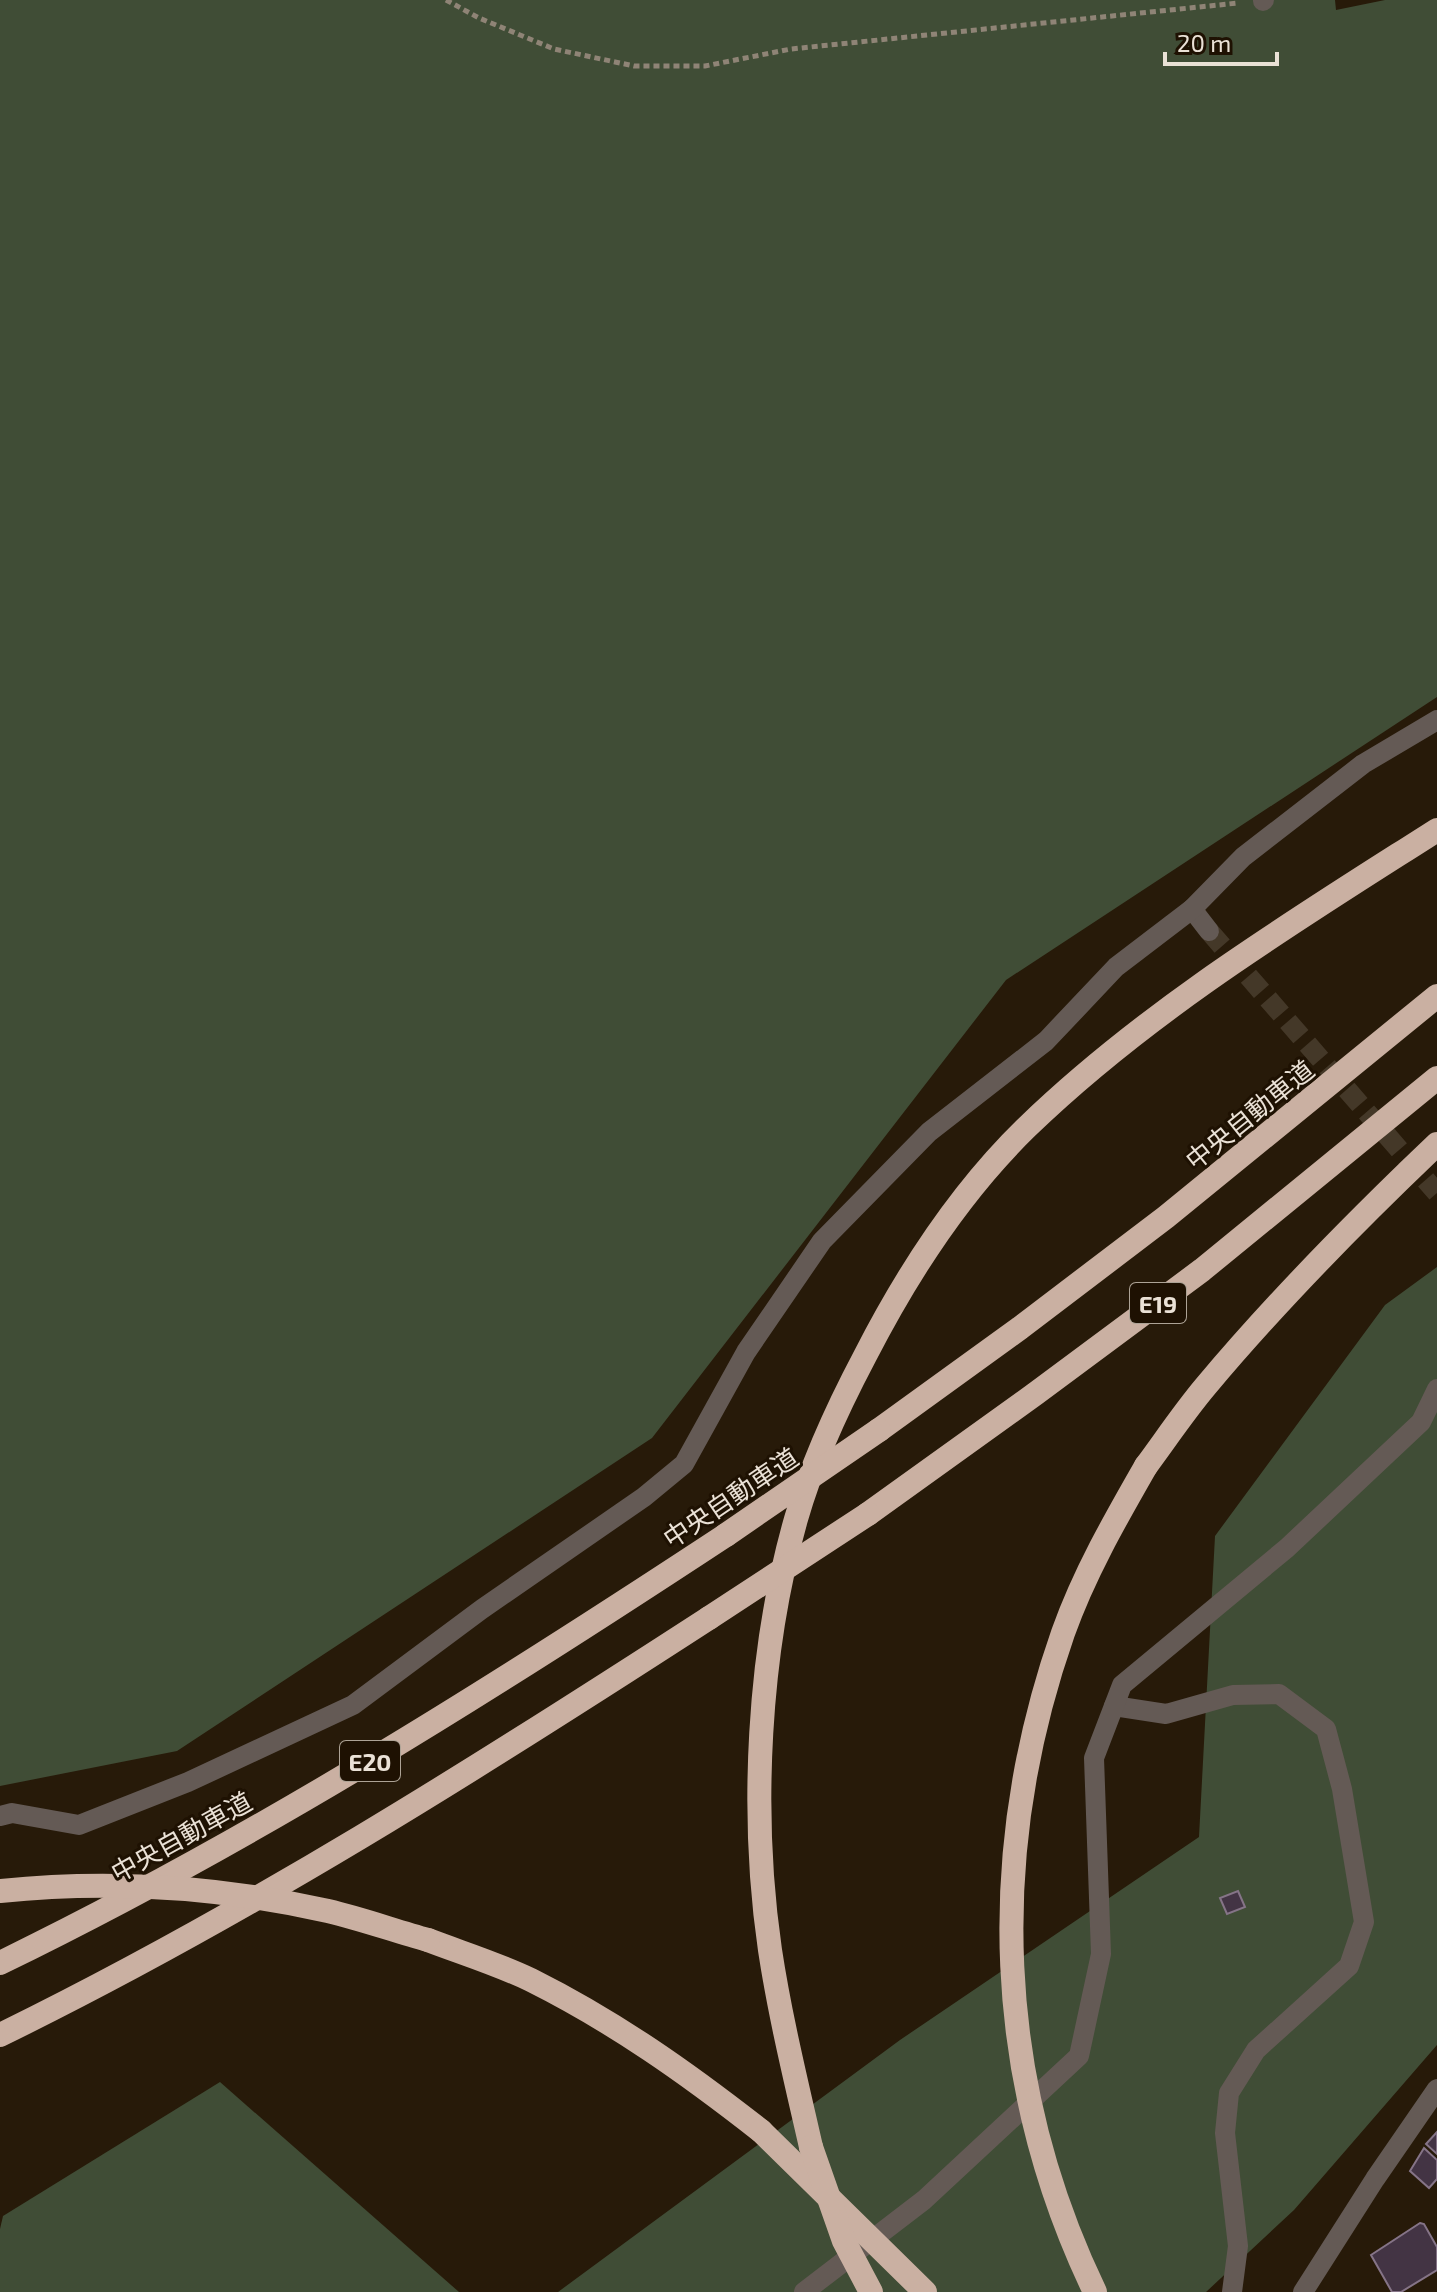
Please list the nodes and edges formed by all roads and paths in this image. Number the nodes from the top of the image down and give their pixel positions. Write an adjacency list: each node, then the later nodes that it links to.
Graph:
1 (446, 0): 2 (path)
2 (1264, 0)
3 (1437, 720): 5 (street)
4 (1437, 830): 20 (highway, bridge)
5 (1192, 909): 6 (street); 14 (street)
6 (1209, 931)
7 (1437, 996): 12 (highway, 中央自動車道 / E19, bridge)
8 (1437, 1078): 11 (highway, E19)
9 (1437, 1144): 22 (highway, bridge)
10 (1437, 1389): 13 (street)
11 (868, 1514): 17 (highway, E20, bridge)
12 (726, 1535): 16 (highway, 中央自動車道 / E20)
13 (1114, 1706): 19 (street); 23 (street)
14 (0, 1816)
15 (0, 1891): 21 (highway, bridge)
16 (0, 1963)
17 (0, 2035)
18 (1437, 2089): 24 (street)
19 (804, 2292)
20 (871, 2292)
21 (925, 2292)
22 (1095, 2292)
23 (1232, 2292)
24 (1303, 2292)

